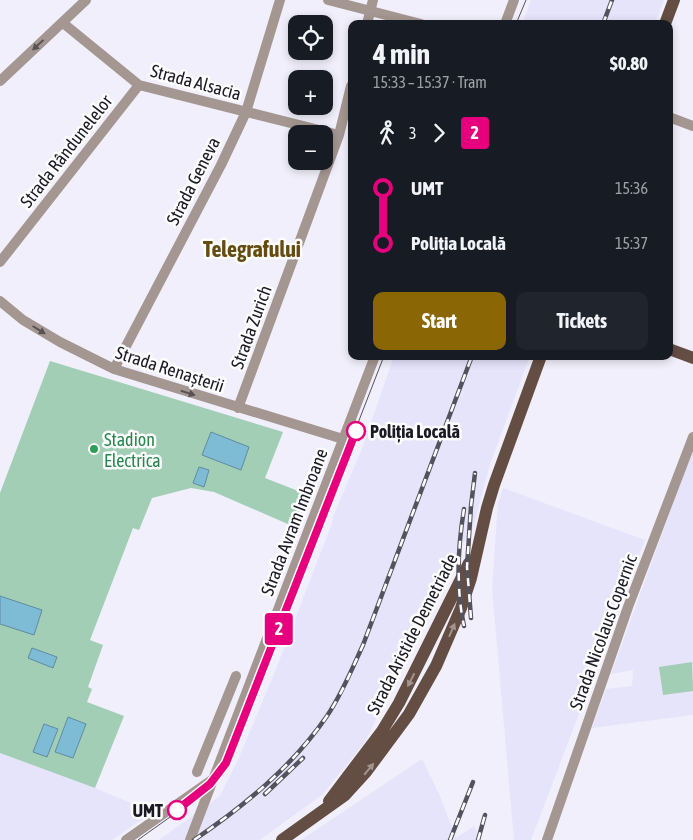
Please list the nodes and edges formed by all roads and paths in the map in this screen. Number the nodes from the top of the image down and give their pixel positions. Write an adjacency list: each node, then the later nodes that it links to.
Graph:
1 (86, 0): 11 (street)
2 (280, 0): 15 (street, Strada Geneva)
3 (328, 0): 6 (street)
4 (514, 0): 9 (street)
5 (674, 0): 10 (main road)
6 (372, 5): 7 (street); 8 (street)
7 (368, 20)
8 (411, 20)
9 (506, 20)
10 (666, 20)
11 (63, 22): 12 (street, one-way to 12); 13 (street, Strada Alsacia)
12 (0, 81)
13 (139, 85): 15 (street, Strada Alsacia); 19 (street, Strada Rândunelelor)
14 (348, 98): 18 (street, Strada Zurich)
15 (246, 112): 18 (street, Strada Alsacia); 25 (street, Strada Geneva)
16 (673, 118): 17 (street)
17 (693, 126)
18 (339, 135): 26 (street, Strada Zurich)
19 (0, 262)
20 (0, 301): 25 (street, Strada Renașterii, one-way to 25)
21 (673, 350): 22 (main road)
22 (693, 358)
23 (374, 360): 28 (street, Strada Avram Imbroane)
24 (540, 360): 34 (main road, Strada Aristide Demetriade)
25 (114, 369): 26 (street, Strada Renașterii, one-way to 26)
26 (238, 408): 28 (street, Strada Renașterii)
27 (693, 437): 35 (street, Strada Nicolaus Copernic)
28 (343, 439): 31 (street, Strada Avram Imbroane)
29 (236, 676): 30 (street)
30 (197, 772)
31 (213, 779): 32 (street); 33 (street, Strada Avram Imbroane)
32 (126, 840)
33 (190, 840)
34 (282, 840)
35 (546, 840)

